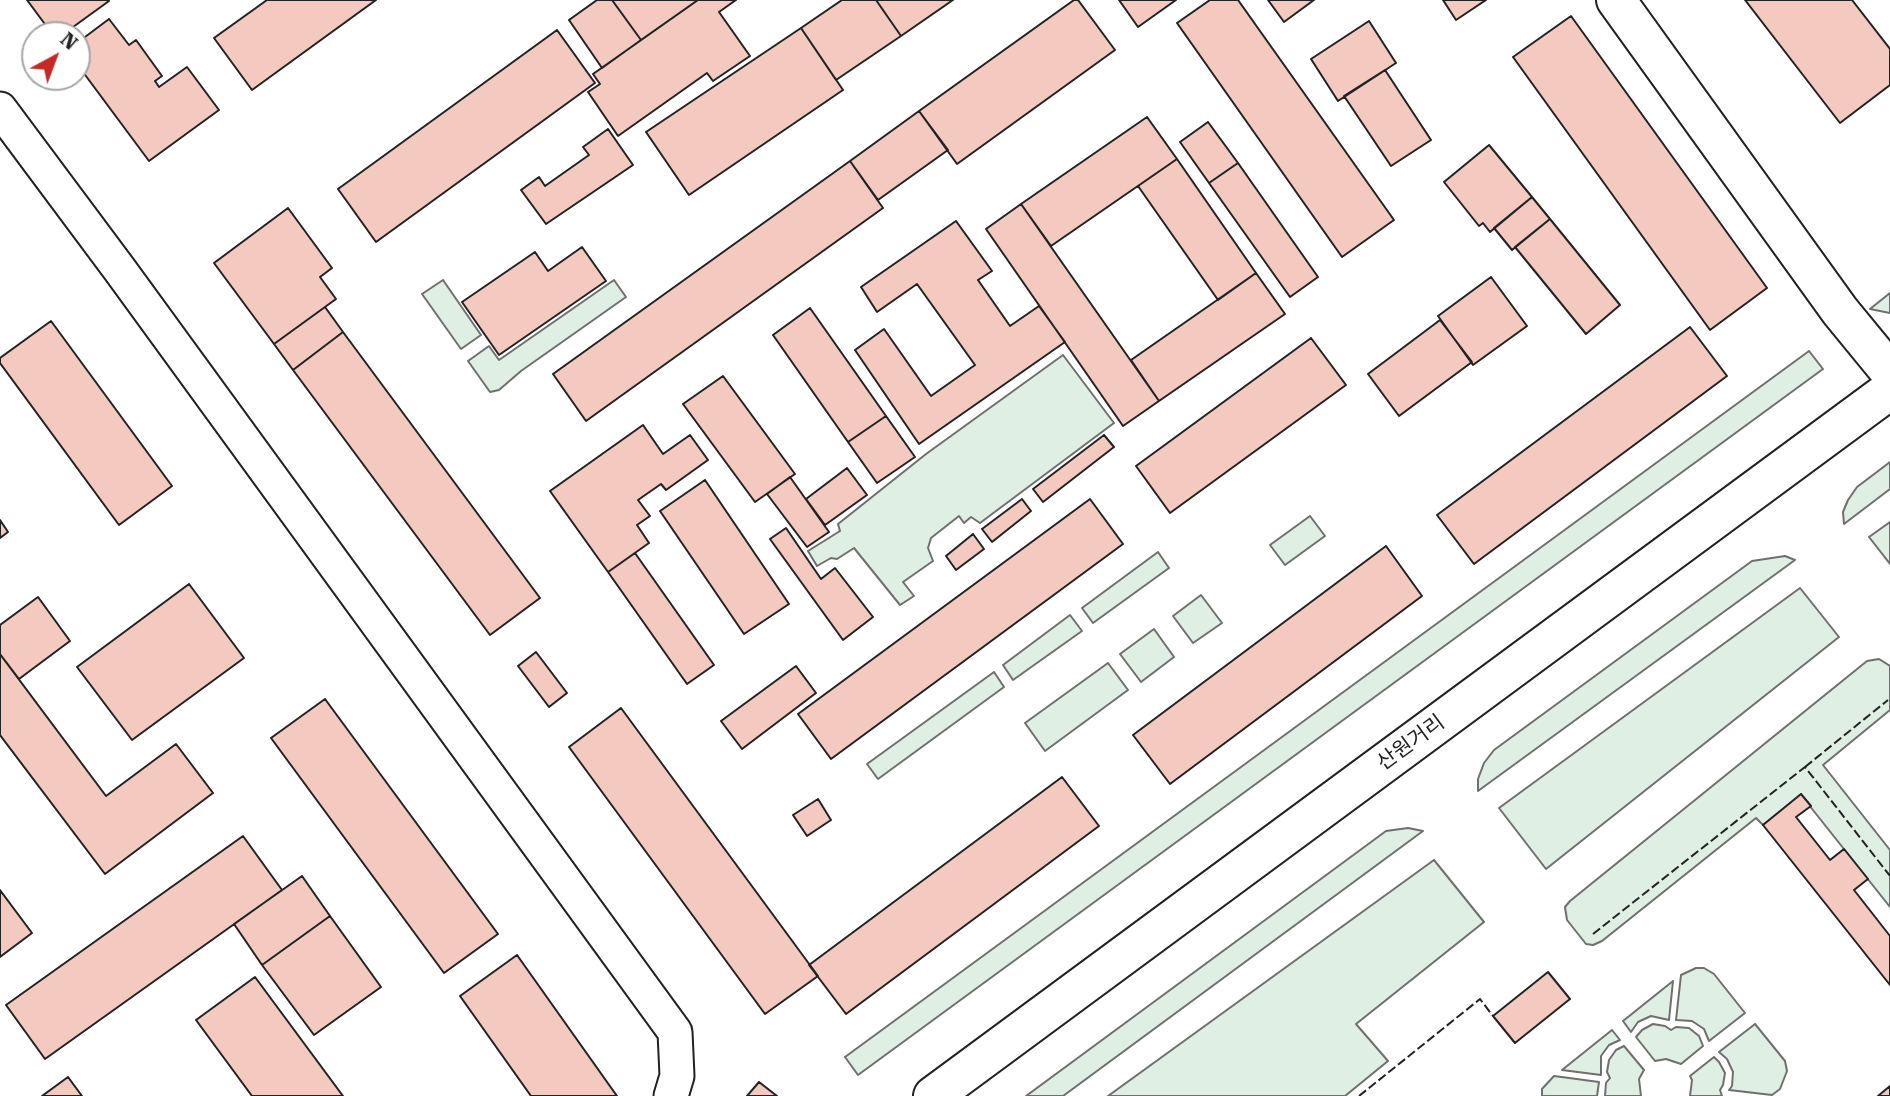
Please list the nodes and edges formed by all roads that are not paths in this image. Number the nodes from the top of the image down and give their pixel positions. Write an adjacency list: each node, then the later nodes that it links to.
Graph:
1 (1616, 0): 3 (main road)
2 (0, 109): 5 (street)
3 (1890, 372)
4 (1890, 390): 6 (main road, 산원거리)
5 (671, 1096)
6 (933, 1096)

